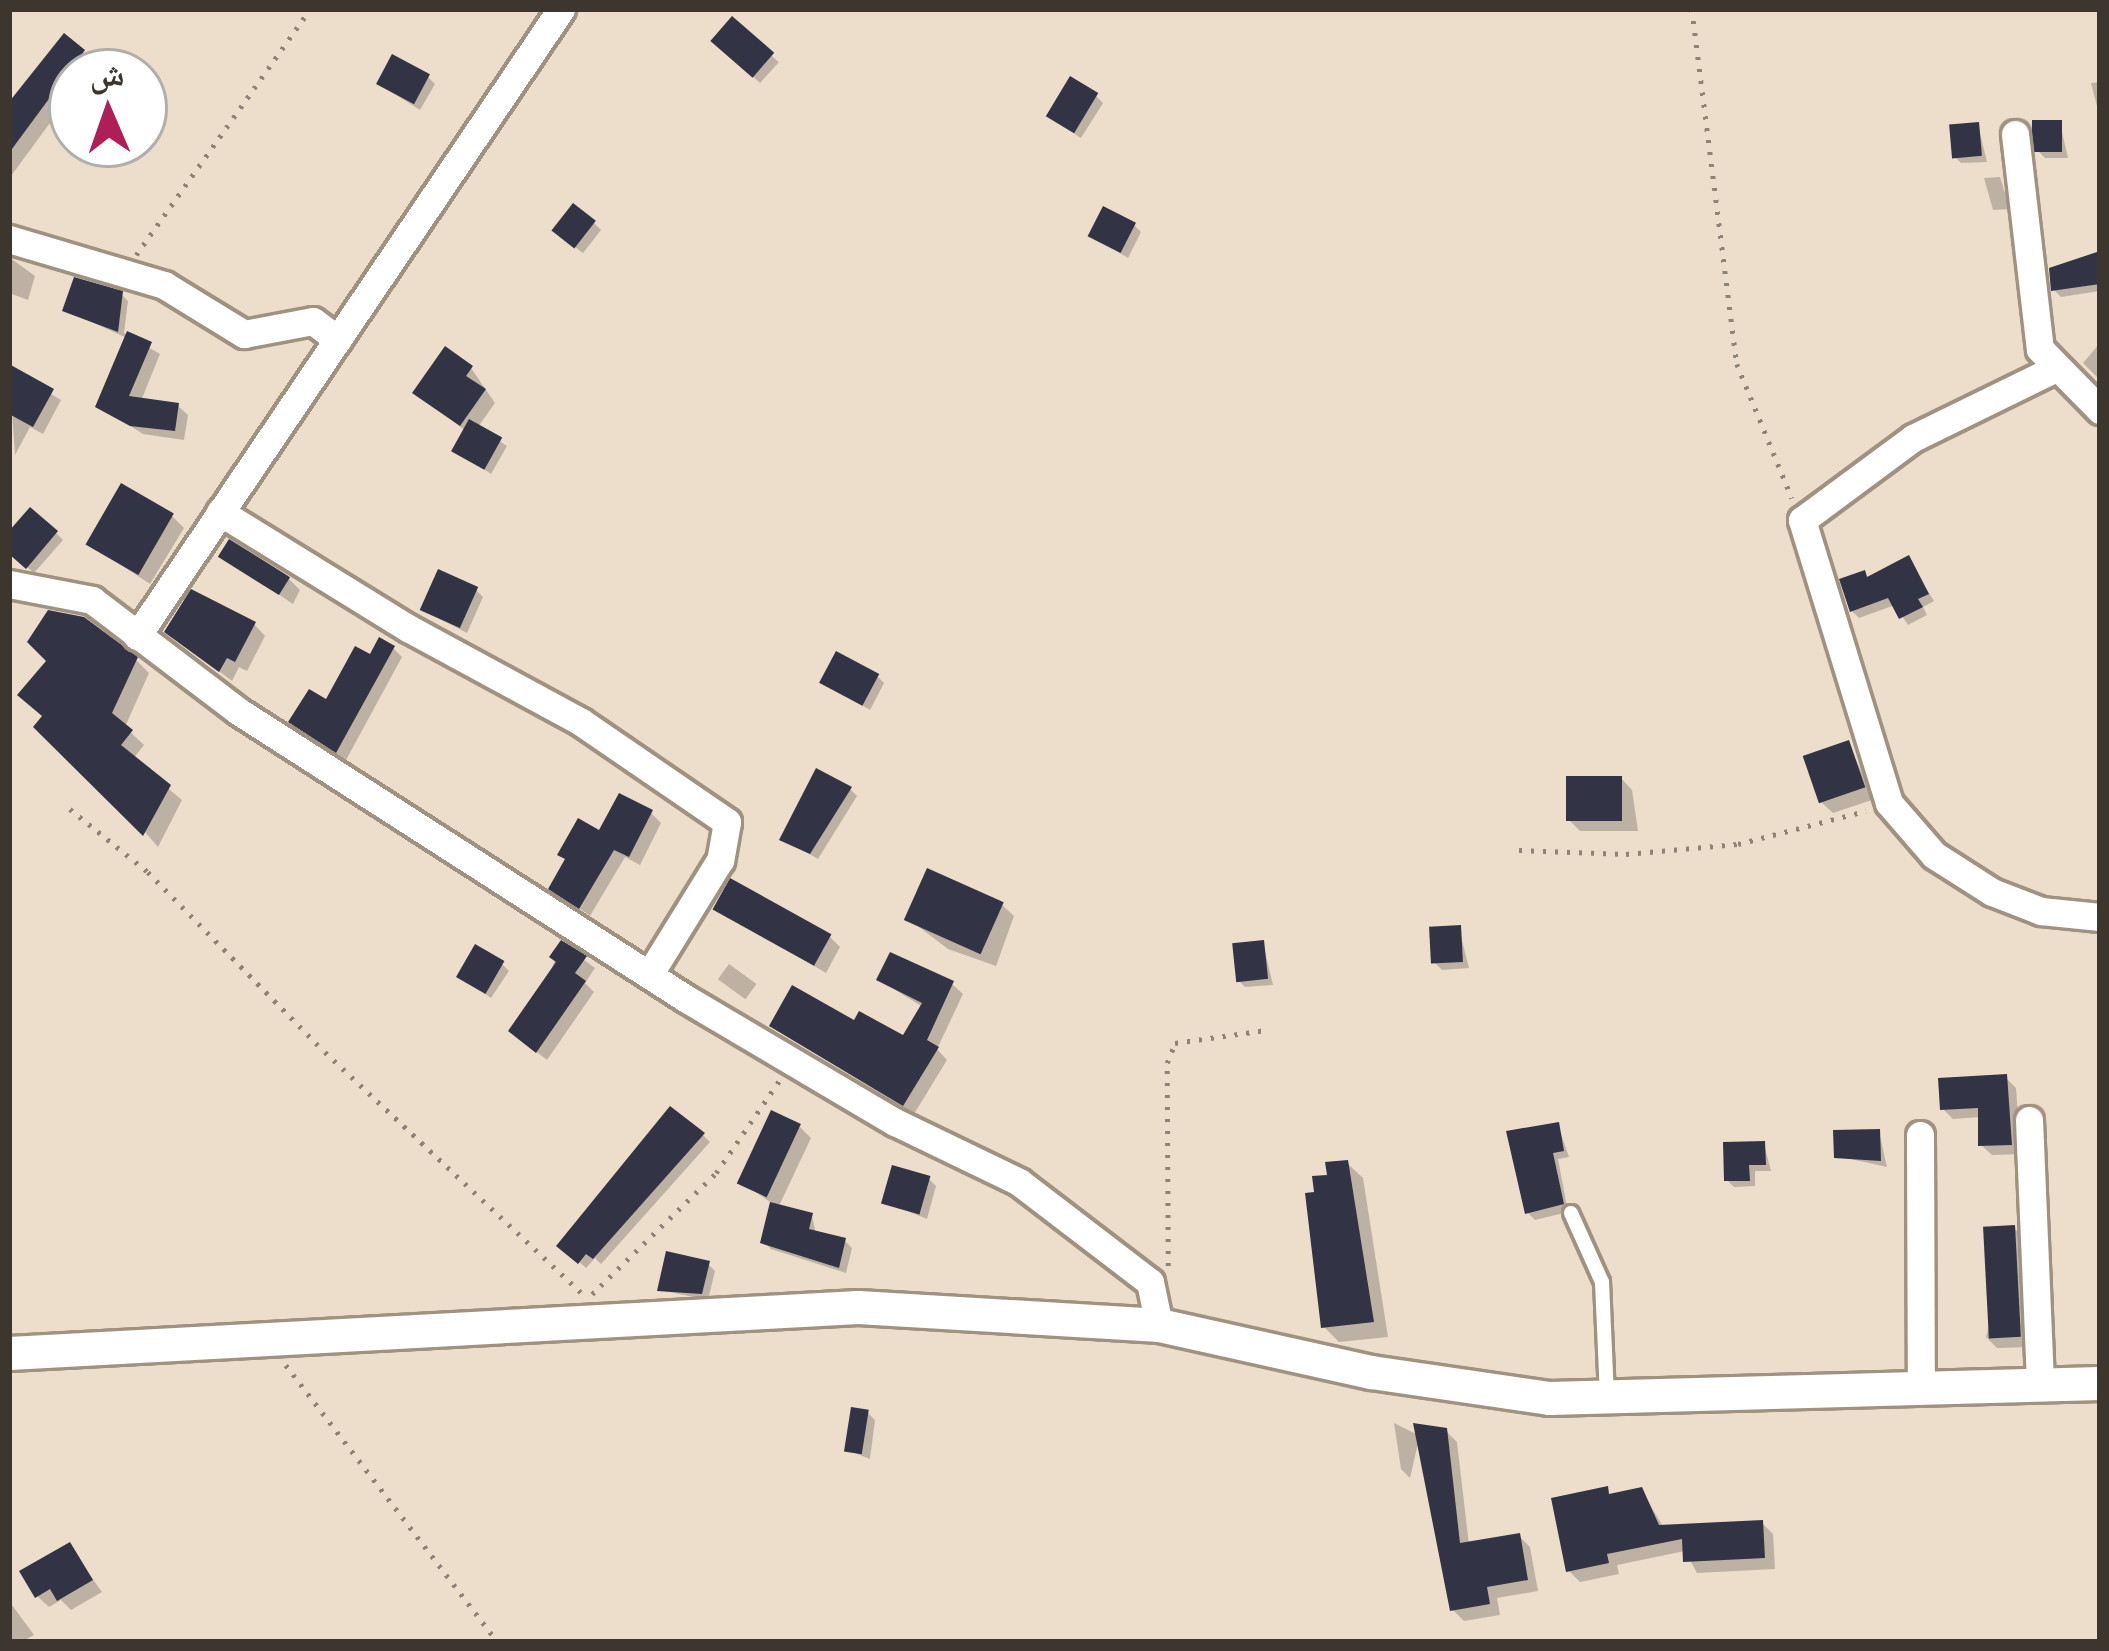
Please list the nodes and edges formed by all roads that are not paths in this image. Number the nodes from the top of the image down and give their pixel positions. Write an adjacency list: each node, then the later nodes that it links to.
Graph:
1 (561, 9): 4 (street)
2 (2015, 134): 5 (street)
3 (9, 239): 4 (street)
4 (338, 340): 7 (street)
5 (2052, 370): 6 (street); 10 (street)
6 (2100, 410)
7 (220, 512): 9 (street); 11 (street)
8 (9, 584): 9 (street)
9 (137, 637): 11 (street)
10 (2100, 917)
11 (649, 975): 15 (street)
12 (2029, 1120): 17 (street)
13 (1920, 1135): 19 (street)
14 (1571, 1213): 20 (lane)
15 (1157, 1312): 16 (street); 20 (street)
16 (9, 1353)
17 (2040, 1382): 18 (street); 19 (street)
18 (2100, 1383)
19 (1921, 1386): 20 (street)
20 (1607, 1398)

